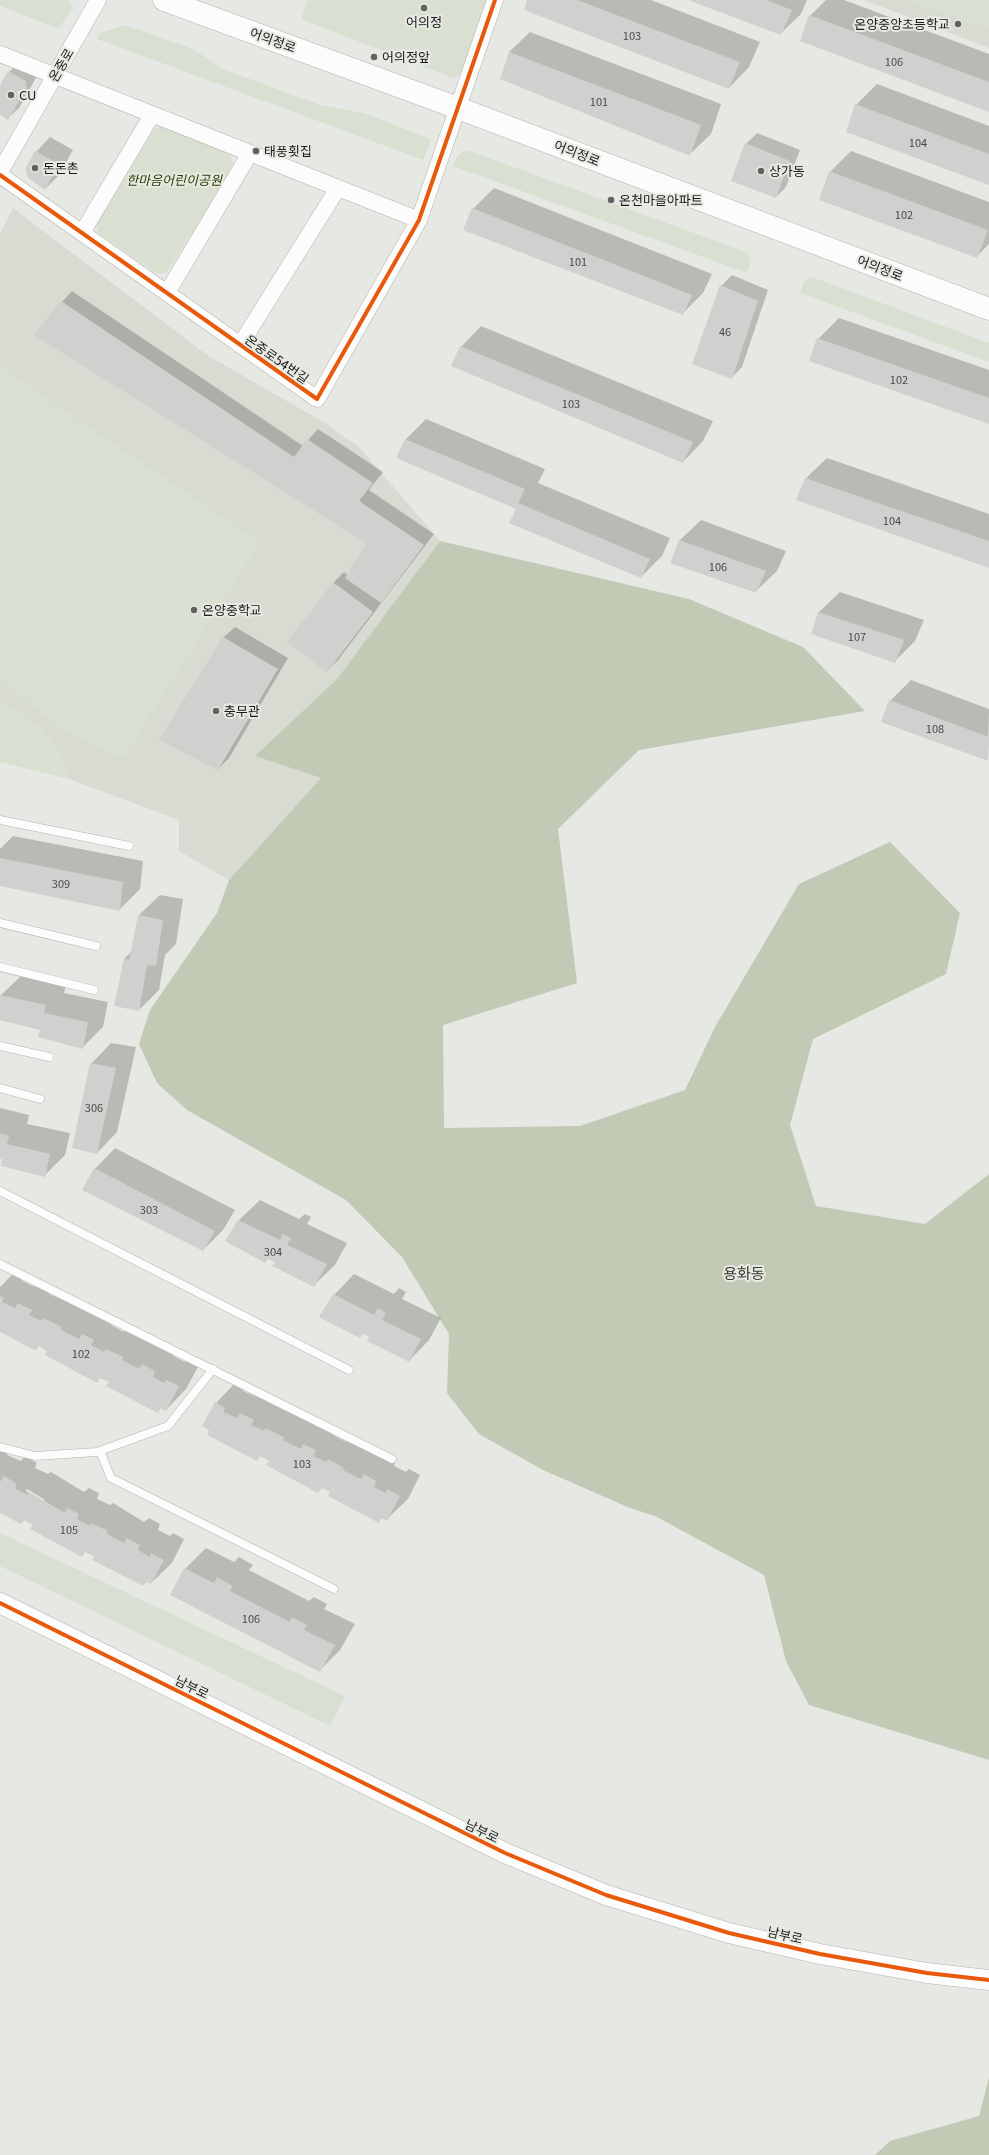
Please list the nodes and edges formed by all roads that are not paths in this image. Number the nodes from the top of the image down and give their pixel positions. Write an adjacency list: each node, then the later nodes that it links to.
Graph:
1 (98, 0): 5 (street, 온중로)
2 (164, 0): 6 (main road, 어의정로)
3 (495, 0): 6 (street, 온중로54번길)
4 (0, 54): 5 (street)
5 (55, 76): 7 (street); 9 (street, 온중로)
6 (458, 108): 12 (street, 온중로54번길); 15 (main road, 어의정로)
7 (152, 114): 8 (street); 13 (street)
8 (250, 153): 11 (street); 14 (street)
9 (0, 172)
10 (0, 175): 13 (street, 온중로54번길)
11 (338, 188): 12 (street); 16 (street)
12 (419, 220): 16 (street, 온중로54번길)
13 (82, 233): 14 (street, 온중로54번길)
14 (167, 293): 16 (street, 온중로54번길)
15 (989, 309)
16 (240, 345)
17 (0, 820): 18 (lane)
18 (129, 846)
19 (0, 923): 20 (lane)
20 (96, 946)
21 (0, 967): 22 (lane)
22 (94, 990)
23 (0, 1046): 24 (lane)
24 (50, 1057)
25 (0, 1088): 26 (lane)
26 (40, 1099)
27 (0, 1191): 30 (lane)
28 (0, 1264): 29 (lane)
29 (213, 1369): 32 (lane); 33 (lane)
30 (348, 1370)
31 (0, 1447): 32 (lane)
32 (100, 1451): 34 (lane)
33 (392, 1459)
34 (334, 1589)
35 (0, 1603): 36 (street, 남부로)
36 (989, 1980)

